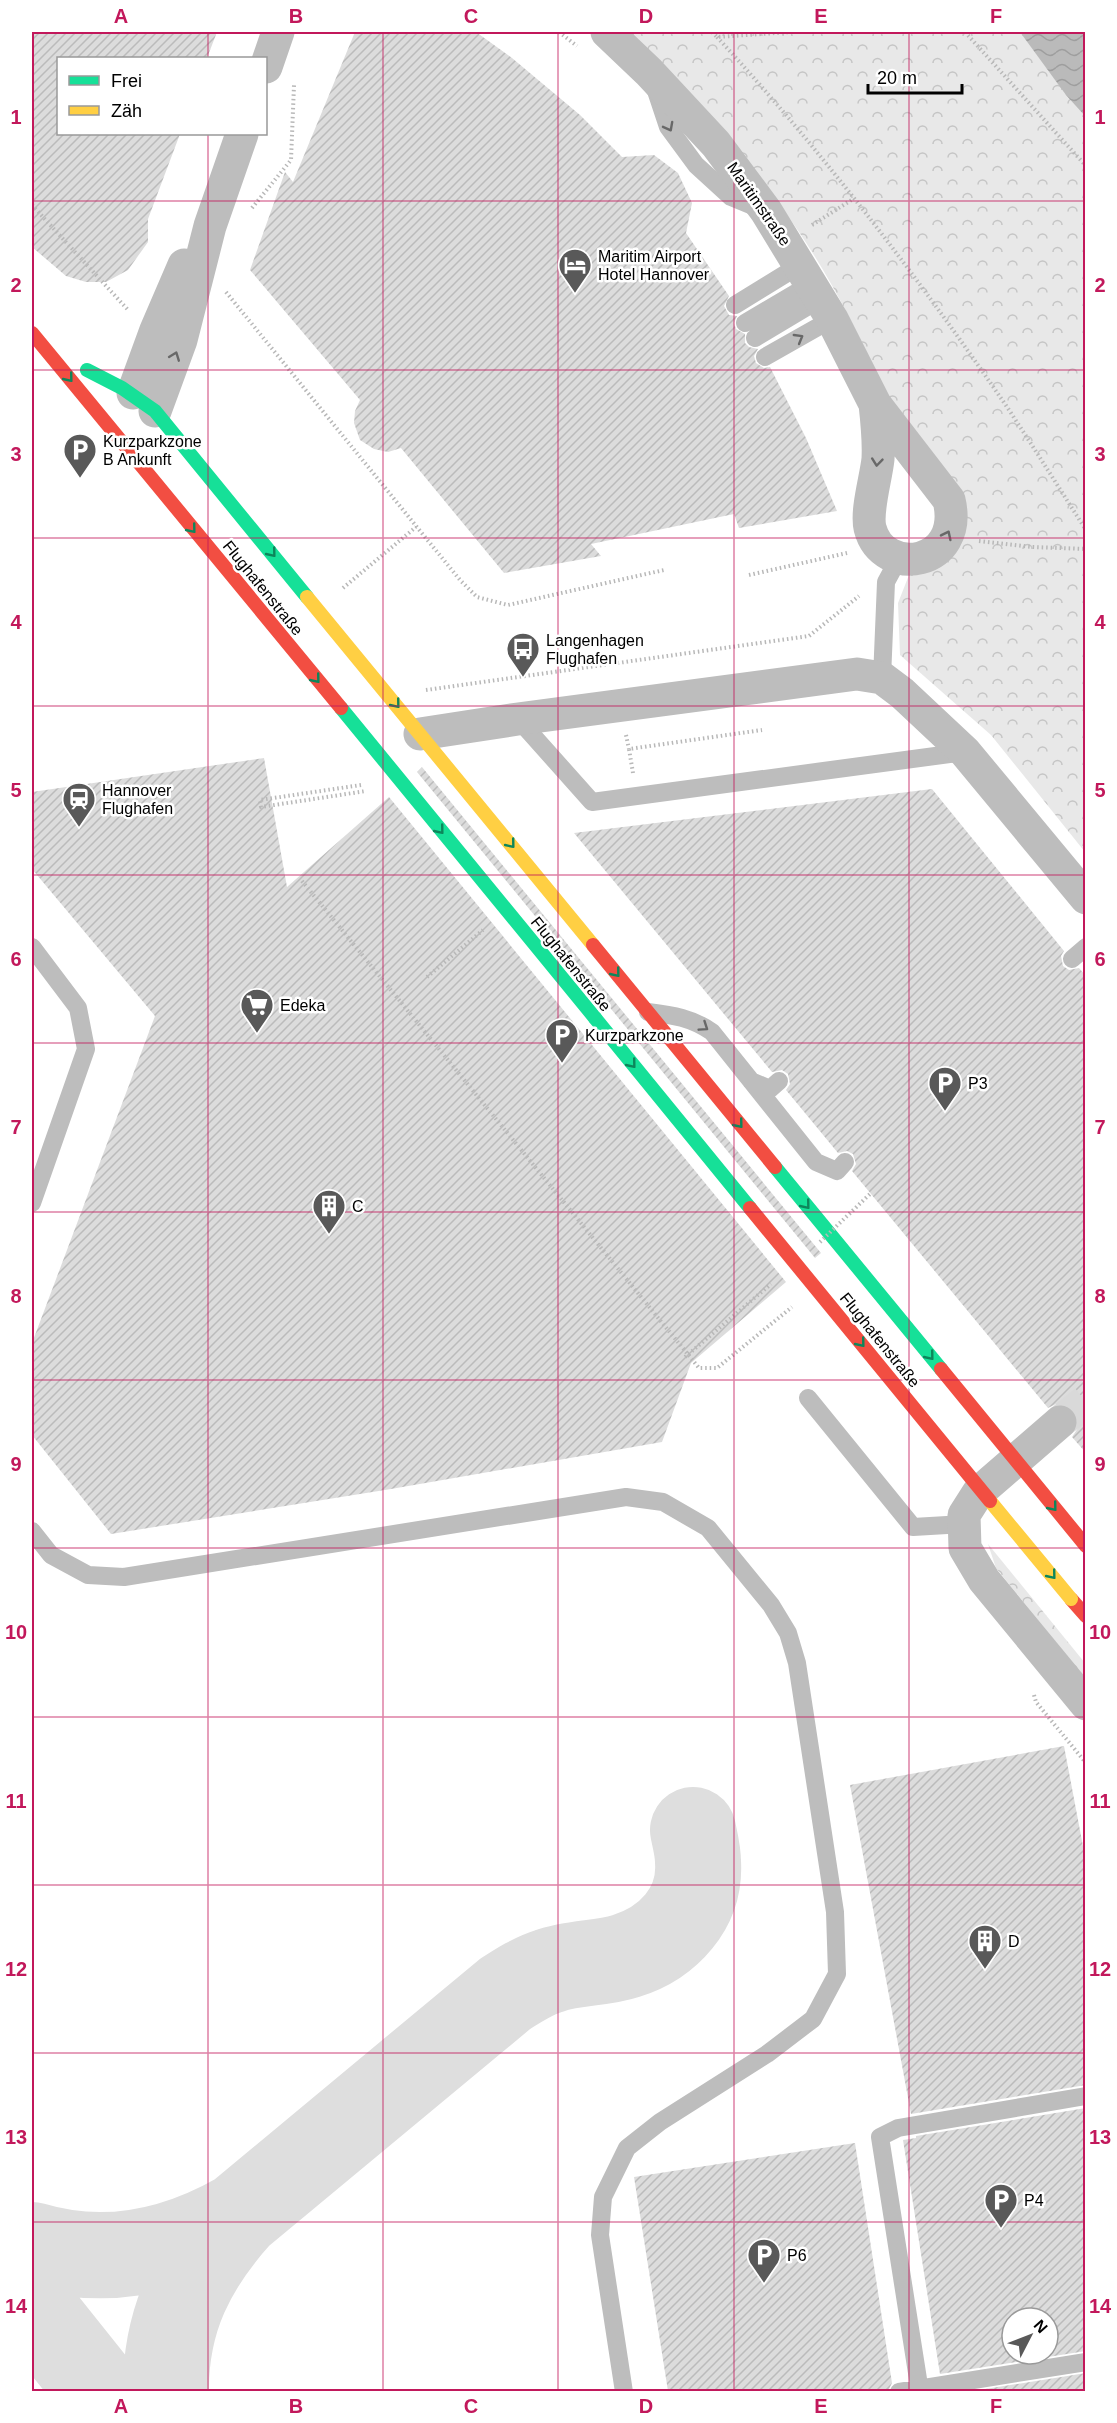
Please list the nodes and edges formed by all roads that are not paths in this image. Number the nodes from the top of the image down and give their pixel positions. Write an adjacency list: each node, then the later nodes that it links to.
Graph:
1 (278, 32): 3 (street)
2 (607, 32): 5 (street, Maritimstraße)
3 (267, 64)
4 (243, 135): 11 (street)
5 (816, 292): 6 (lane); 7 (lane); 9 (lane, one-way to 5); 12 (street, Maritimstraße)
6 (735, 305)
7 (750, 331)
8 (32, 333): 31 (main road, Flughafenstraße, one-way to 31, bridge)
9 (765, 357)
10 (87, 370): 11 (main road, Flughafenstraße)
11 (144, 402): 16 (main road, Flughafenstraße, one-way to 16)
12 (875, 404): 13 (street, Maritimstraße, one-way to 13); 13 (street, Maritimstraße, one-way to 12)
13 (893, 570): 14 (lane)
14 (882, 678): 15 (street); 17 (street)
15 (518, 719): 16 (street); 17 (lane)
16 (420, 734): 20 (main road, Flughafenstraße, one-way to 20)
17 (965, 752): 18 (street)
18 (1086, 898)
19 (32, 947): 24 (lane)
20 (648, 1012): 21 (lane, one-way to 21); 27 (main road, Flughafenstraße, one-way to 27)
21 (751, 1081): 22 (lane); 23 (lane)
22 (779, 1081)
23 (845, 1162)
24 (32, 1203)
25 (808, 1398): 28 (lane)
26 (1060, 1422): 27 (street)
27 (1015, 1460): 28 (street); 30 (main road, Flughafenstraße, one-way to 30)
28 (964, 1524): 32 (street)
29 (32, 1532): 36 (lane)
30 (1086, 1546)
31 (1086, 1616)
32 (1086, 1704)
33 (1086, 2096): 35 (lane)
34 (1086, 2362): 35 (lane)
35 (919, 2390): 37 (lane)
36 (624, 2391)
37 (899, 2391)

